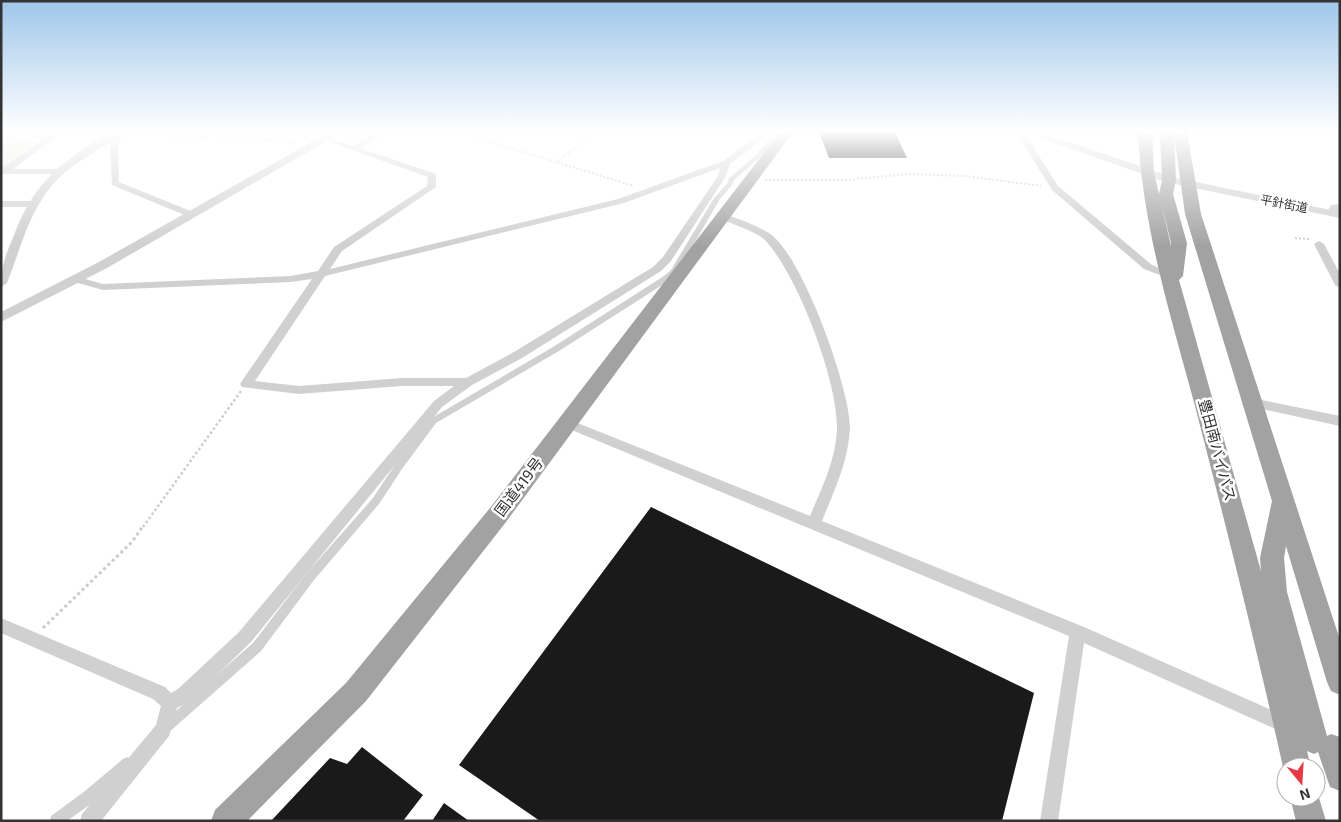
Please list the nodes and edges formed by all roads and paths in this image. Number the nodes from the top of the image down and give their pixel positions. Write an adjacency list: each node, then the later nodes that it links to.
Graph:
1 (63, 170): 15 (street)
2 (114, 170): 24 (street)
3 (268, 170): 24 (street)
4 (416, 170): 27 (street)
5 (587, 170): 20 (path)
6 (706, 170): 20 (street)
7 (722, 170): 33 (street)
8 (741, 170): 46 (street)
9 (760, 170): 17 (highway, 国道419号)
10 (1044, 170): 19 (street)
11 (1139, 170): 16 (street, 平針街道)
12 (1175, 170): 18 (highway)
13 (1178, 170): 18 (highway)
14 (2, 171): 15 (street)
15 (60, 172): 22 (street)
16 (1147, 173): 18 (street, 平針街道); 29 (highway, 豊田南バイパス)
17 (753, 180): 19 (path); 25 (highway, 国道419号)
18 (1178, 182): 23 (street, 平針街道); 29 (highway); 35 (highway)
19 (1055, 188): 29 (street)
20 (650, 191): 27 (street)
21 (1, 204): 22 (street)
22 (33, 204): 30 (street)
23 (1337, 212)
24 (190, 214): 28 (street)
25 (724, 217): 37 (highway, 国道419号); 39 (street)
26 (1319, 244): 31 (street)
27 (321, 274): 28 (street); 34 (street)
28 (75, 279): 32 (street)
29 (1171, 282): 45 (highway, 豊田南バイパス)
30 (1, 283)
31 (1340, 285)
32 (1, 318)
33 (468, 382): 34 (street); 44 (street)
34 (246, 384): 42 (path)
35 (1252, 403): 36 (street); 38 (highway)
36 (1340, 421)
37 (566, 423): 39 (street); 53 (highway, 国道419号)
38 (1282, 500): 43 (highway); 47 (highway)
39 (814, 523): 41 (street)
40 (1, 625): 42 (street)
41 (1078, 632): 45 (street); 54 (street)
42 (33, 638): 44 (street)
43 (1340, 682)
44 (170, 703): 46 (street)
45 (1287, 726): 47 (street); 48 (highway, 豊田南バイパス)
46 (163, 730): 51 (street); 52 (street)
47 (1328, 746): 49 (highway)
48 (1295, 757)
49 (1340, 777)
50 (1308, 807): 55 (highway)
51 (56, 821)
52 (89, 821)
53 (226, 821)
54 (1049, 821)
55 (1311, 821)

